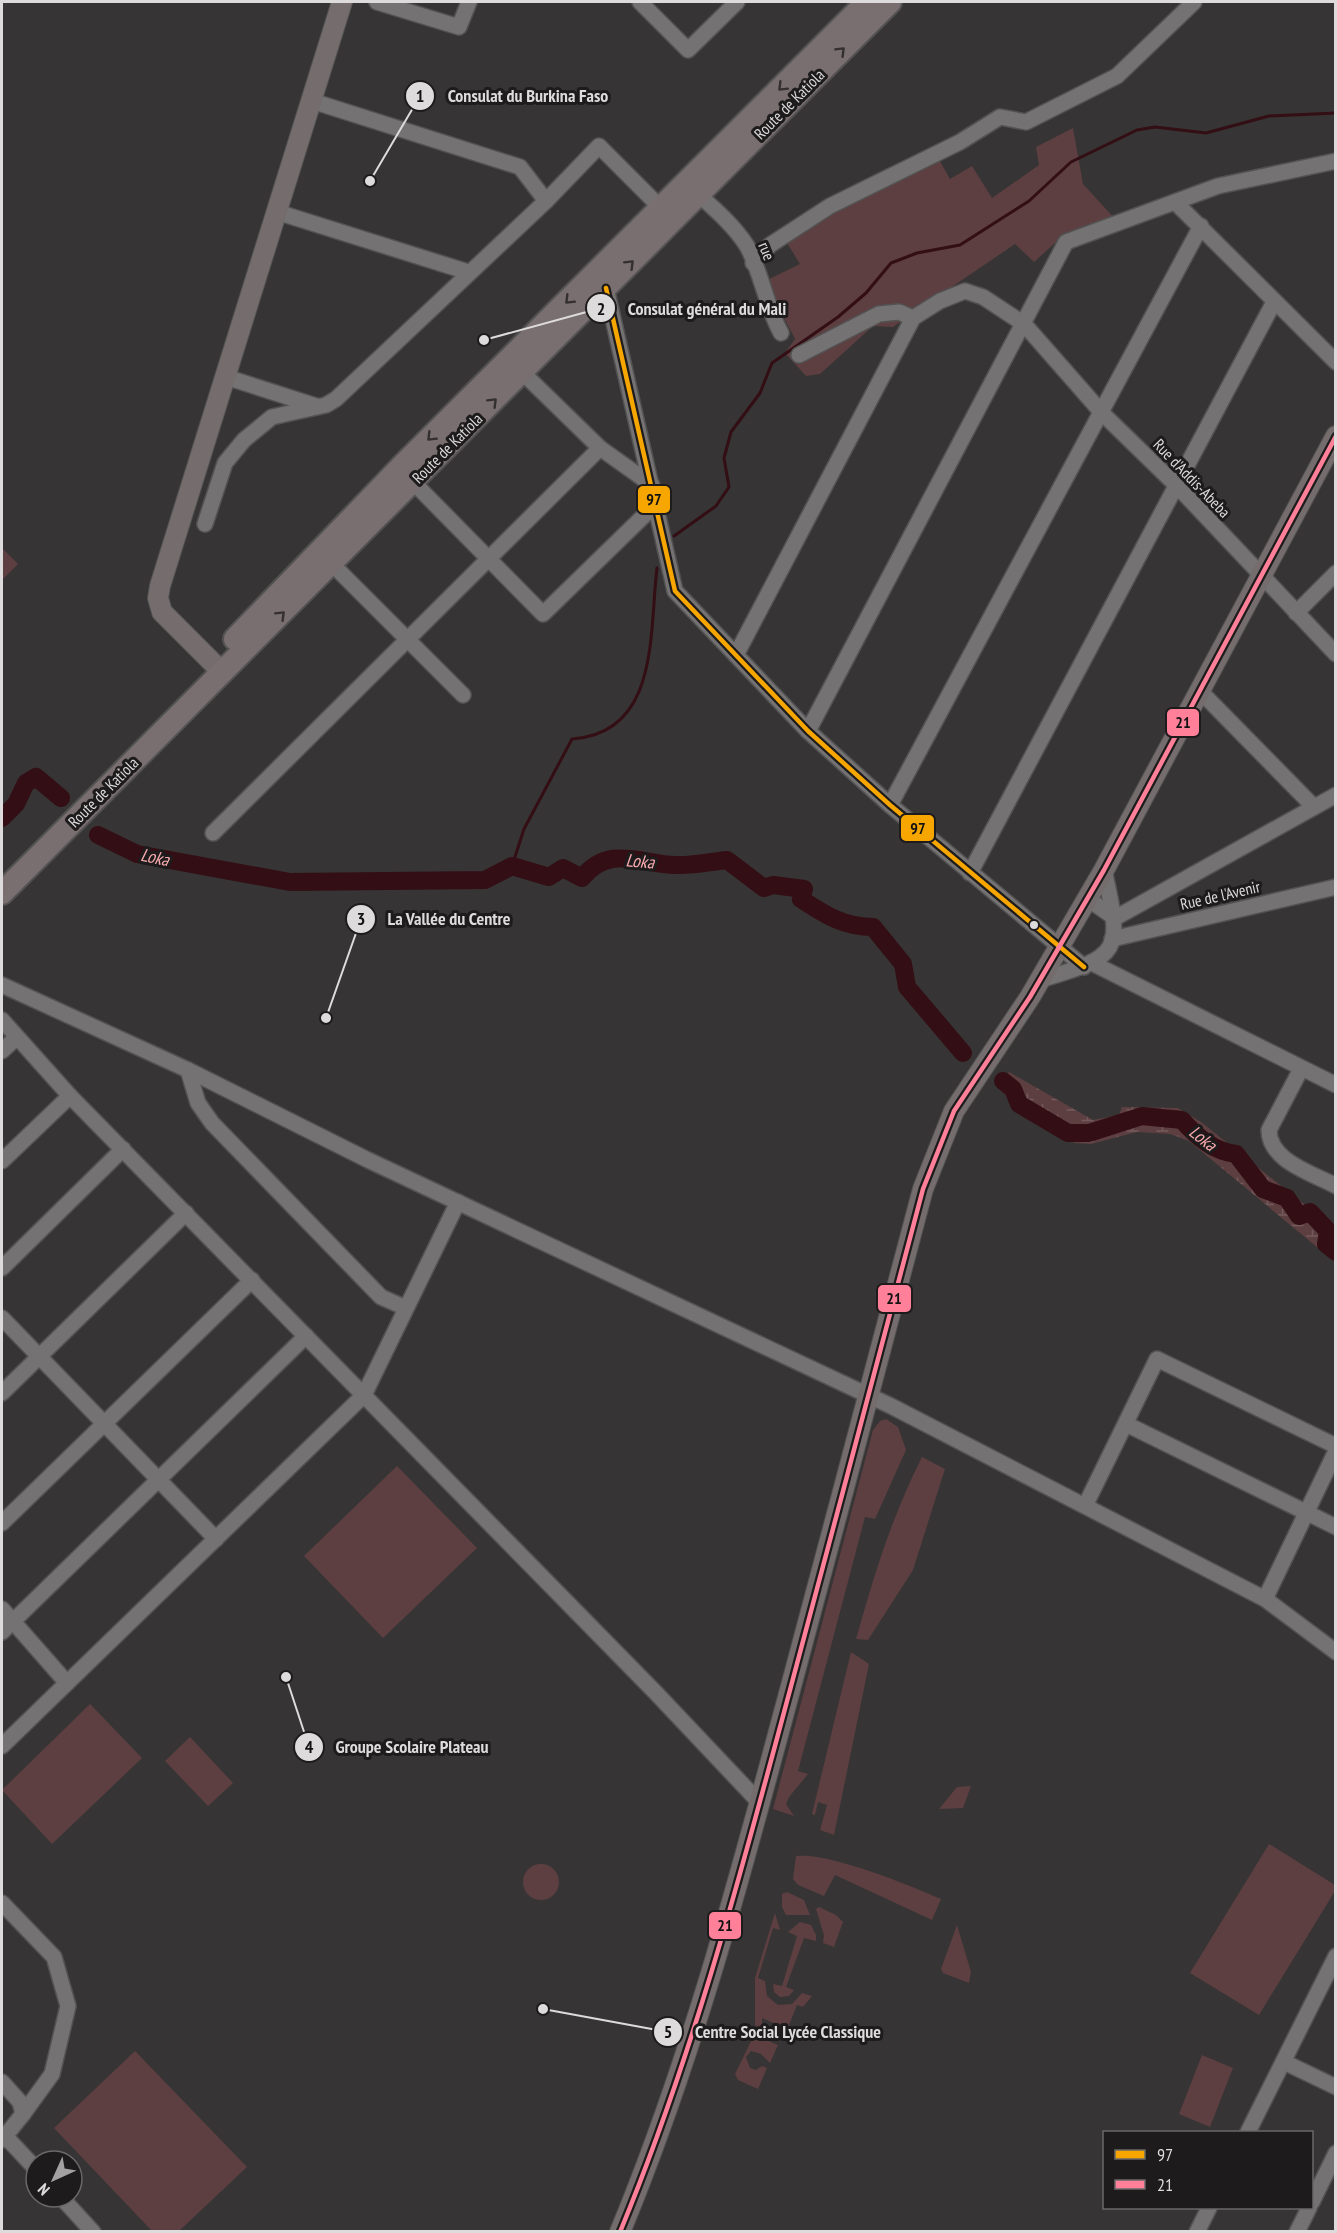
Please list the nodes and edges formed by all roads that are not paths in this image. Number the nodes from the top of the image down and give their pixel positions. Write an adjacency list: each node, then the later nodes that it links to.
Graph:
1 (342, 2): 9 (main road)
2 (377, 2): 3 (street)
3 (469, 2)
4 (640, 2): 5 (street)
5 (737, 2)
6 (867, 2): 14 (highway, Route de Katiola, one-way to 14)
7 (890, 2): 11 (highway, Route de Katiola, one-way to 7)
8 (1194, 2): 17 (street)
9 (312, 101): 12 (street); 15 (main road)
10 (1335, 161): 13 (street)
11 (699, 195): 17 (street, rue); 19 (highway, Route de Katiola, one-way to 11)
12 (546, 201): 14 (street); 18 (street)
13 (1175, 202): 16 (street); 22 (street)
14 (661, 208): 45 (highway, Route de Katiola, one-way to 45)
15 (277, 212): 18 (street); 27 (main road)
16 (1201, 226): 20 (street); 29 (street)
17 (753, 263): 23 (street, rue)
18 (468, 272): 28 (street)
19 (606, 288): 26 (highway, Route de Katiola); 33 (street)
20 (1274, 302): 25 (street); 34 (street)
21 (912, 318): 22 (street, Rue d'Addis-Abeba); 24 (street); 44 (street)
22 (1024, 324): 29 (street, Rue d'Addis-Abeba); 48 (street)
23 (781, 333)
24 (799, 355)
25 (1335, 362)
26 (522, 372): 31 (street); 32 (highway, Route de Katiola, one-way to 26)
27 (226, 377): 28 (street); 45 (main road)
28 (318, 407): 36 (street)
29 (1103, 414): 34 (street, Rue d'Addis-Abeba); 50 (street)
30 (1335, 436): 40 (main road)
31 (600, 448): 33 (street); 37 (street)
32 (413, 482): 37 (street); 38 (highway, Route de Katiola)
33 (652, 485): 35 (street)
34 (1178, 487): 40 (street, Rue d'Addis-Abeba); 55 (street)
35 (656, 504): 37 (street); 44 (street)
36 (205, 524)
37 (489, 558): 42 (street)
38 (332, 564): 42 (street); 45 (highway, Route de Katiola, one-way to 38)
39 (1335, 573): 41 (street)
40 (1262, 578): 41 (street, Rue d'Addis-Abeba); 46 (main road)
41 (1296, 613): 43 (street, Rue d'Addis-Abeba)
42 (407, 640): 47 (street); 52 (street)
43 (1335, 654)
44 (736, 655): 48 (street)
45 (217, 667): 54 (highway, Route de Katiola); 57 (highway, Route de Katiola)
46 (1201, 692): 51 (street); 53 (main road)
47 (463, 695)
48 (808, 730): 50 (street)
49 (1335, 795): 51 (street)
50 (890, 805): 55 (street)
51 (1314, 807): 60 (street)
52 (213, 833)
53 (1104, 870): 58 (main road); 60 (street)
54 (2, 872)
55 (970, 873): 62 (street)
56 (1328, 888): 59 (street); 61 (street, Rue de l'Avenir)
57 (2, 893)
58 (1088, 899): 60 (street); 62 (main road)
59 (1335, 902)
60 (1115, 918): 61 (street)
61 (1112, 939): 63 (street)
62 (1060, 948): 63 (street); 64 (main road)
63 (1088, 965): 64 (street); 69 (street)
64 (1040, 980): 86 (main road)
65 (2, 985): 70 (street)
66 (2, 1020): 67 (street)
67 (16, 1038): 68 (street); 72 (street)
68 (2, 1051)
69 (1301, 1069): 71 (street); 75 (street)
70 (188, 1070): 76 (street); 80 (street)
71 (1335, 1085)
72 (70, 1096): 73 (street); 74 (street)
73 (123, 1149): 77 (street); 78 (street)
74 (2, 1161)
75 (1335, 1186)
76 (458, 1202): 80 (street); 86 (street)
77 (186, 1213): 79 (street); 83 (street)
78 (2, 1268)
79 (252, 1281): 82 (street); 87 (street)
80 (406, 1308): 85 (street)
81 (2, 1318): 83 (street)
82 (306, 1336): 85 (street); 91 (street)
83 (39, 1356): 84 (street); 87 (street)
84 (2, 1393)
85 (364, 1395): 96 (street); 103 (street)
86 (869, 1395): 92 (street); 103 (main road)
87 (104, 1423): 91 (street); 94 (street)
88 (1126, 1424): 89 (street); 92 (street); 93 (street)
89 (1335, 1446)
90 (1335, 1451): 93 (street)
91 (158, 1479): 96 (street); 99 (street)
92 (1085, 1506): 97 (street)
93 (1305, 1512): 95 (street); 97 (street)
94 (2, 1523)
95 (1335, 1527)
96 (216, 1539): 101 (street)
97 (1265, 1599): 100 (street)
98 (2, 1609): 99 (street)
99 (7, 1627): 101 (street)
100 (1335, 1652)
101 (67, 1683): 102 (street)
102 (2, 1746)
103 (759, 1803): 119 (main road)
104 (2, 1903): 109 (street)
105 (1335, 1956): 106 (street)
106 (1284, 2062): 108 (street); 110 (street)
107 (2, 2082): 109 (street)
108 (1335, 2087)
109 (23, 2114): 111 (street)
110 (1249, 2131)
111 (3, 2138): 113 (street)
112 (1335, 2153): 114 (street)
113 (24, 2158)
114 (1313, 2198)
115 (72, 2209): 118 (street)
116 (1208, 2209): 120 (street)
117 (1308, 2209): 121 (street)
118 (93, 2232)
119 (620, 2232)
120 (1197, 2232)
121 (1297, 2232)

